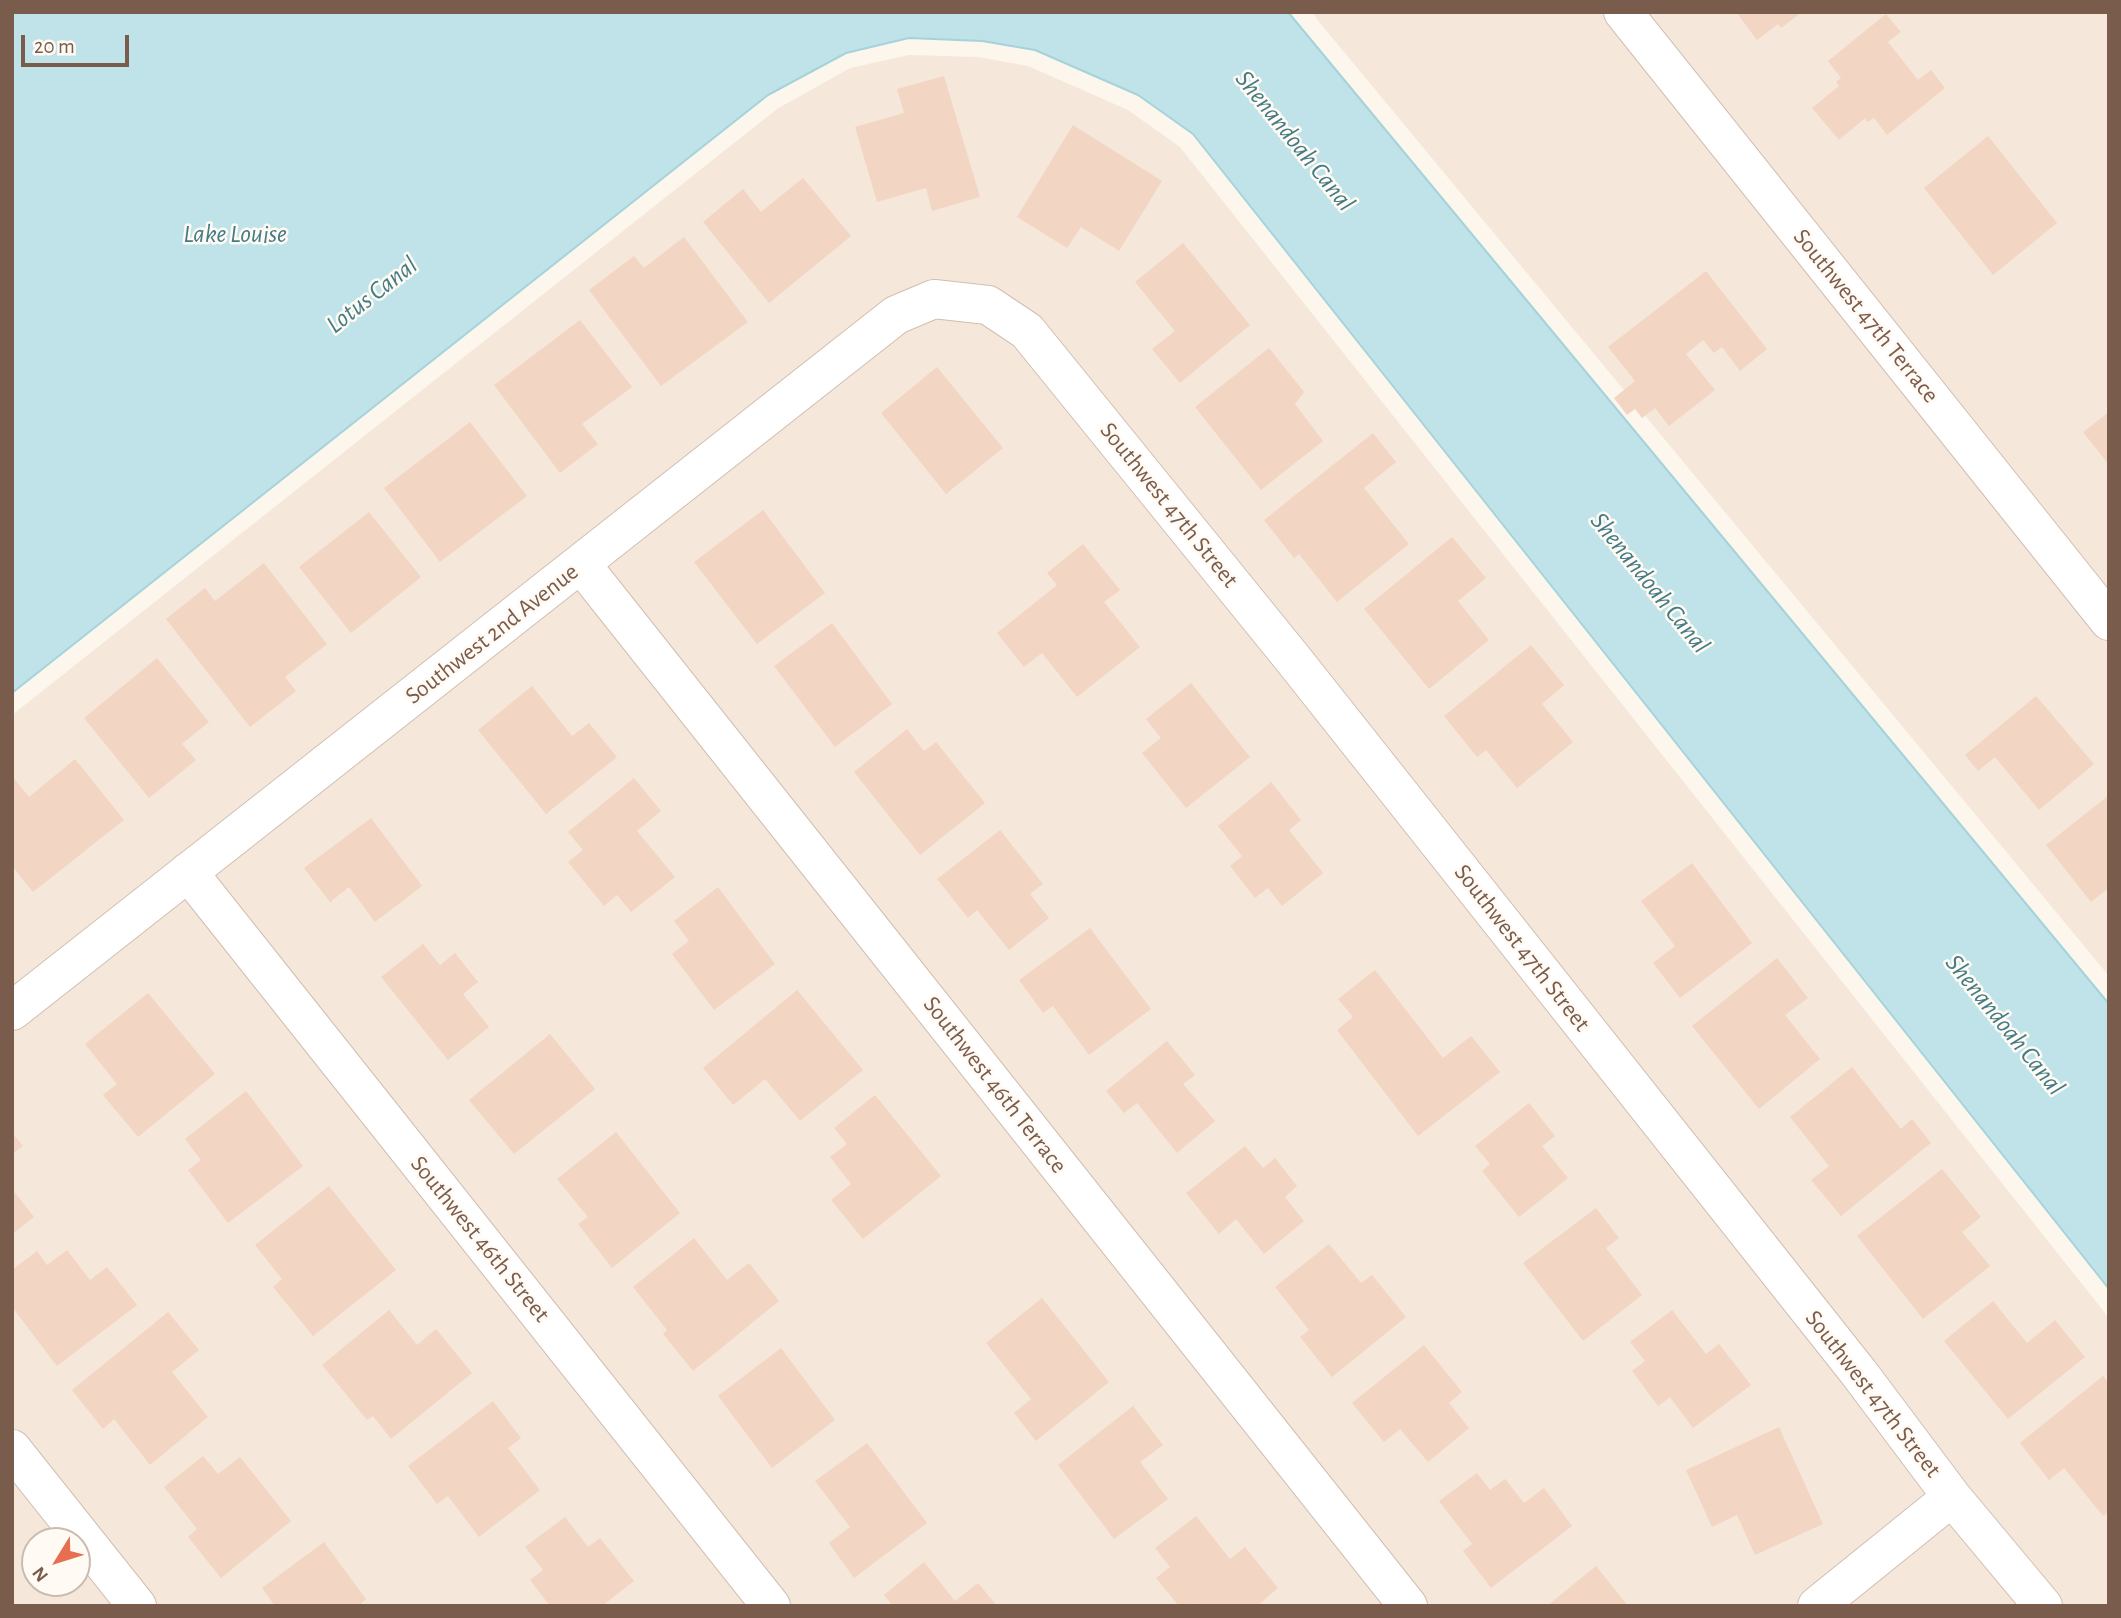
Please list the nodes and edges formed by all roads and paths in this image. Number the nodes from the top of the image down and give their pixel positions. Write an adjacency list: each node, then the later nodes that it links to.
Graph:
1 (1623, 12): 4 (street, Southwest 47th Terrace)
2 (988, 305): 3 (street, Southwest 2nd Avenue); 8 (street, Southwest 47th Street)
3 (581, 564): 5 (street, Southwest 2nd Avenue); 11 (street, Southwest 46th Terrace)
4 (2109, 621)
5 (188, 872): 6 (street, Southwest 2nd Avenue); 10 (street, Southwest 46th Street)
6 (12, 1012)
7 (12, 1449): 9 (street)
8 (1952, 1497): 12 (street); 13 (street, Southwest 47th Street)
9 (137, 1606)
10 (771, 1606)
11 (1408, 1606)
12 (1817, 1606)
13 (2043, 1606)

